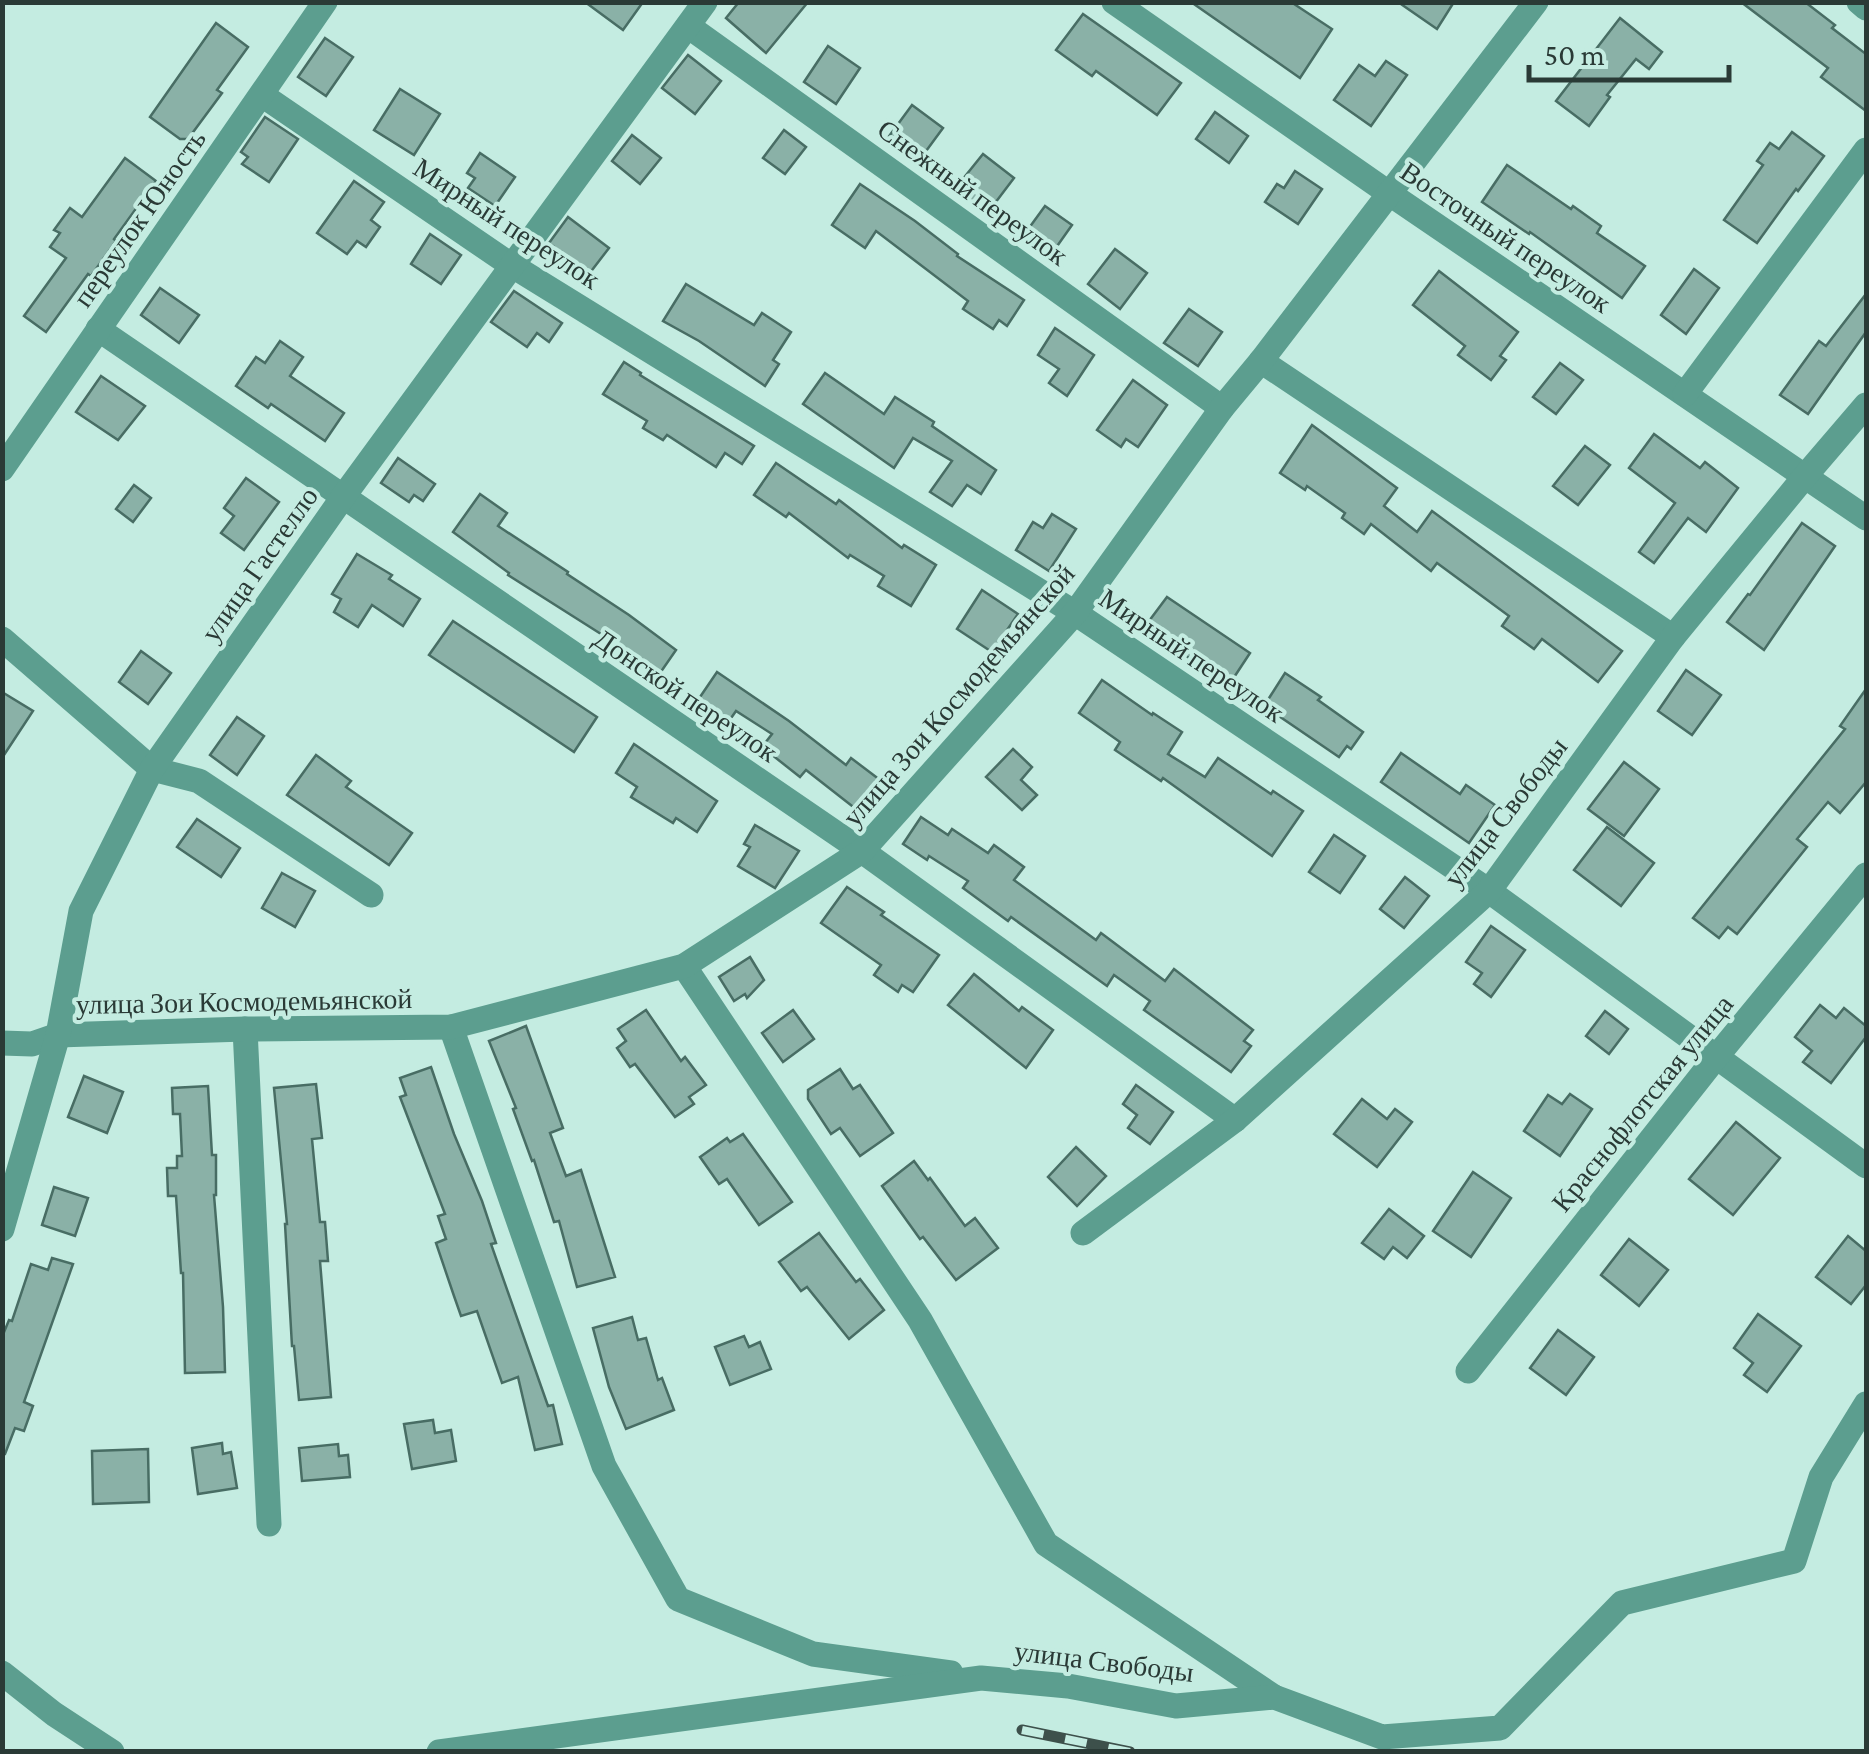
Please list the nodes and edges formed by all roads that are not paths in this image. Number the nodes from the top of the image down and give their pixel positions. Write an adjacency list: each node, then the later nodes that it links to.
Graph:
1 (325, 2): 8 (street, переулок Юность)
2 (706, 2): 7 (street, улица Гастелло)
3 (1114, 2): 10 (street, Восточный переулок)
4 (1536, 2): 10 (street, улица Зои Космодемьянской)
5 (1858, 2): 6 (street)
6 (1866, 8)
7 (688, 26): 11 (street, улица Гастелло); 16 (street, Снежный переулок)
8 (262, 94): 11 (street, Мирный переулок); 12 (street, переулок Юность)
9 (1866, 150): 14 (street)
10 (1390, 194): 13 (street, улица Зои Космодемьянской); 14 (street, Восточный переулок)
11 (511, 265): 19 (street, улица Гастелло); 21 (street, Мирный переулок)
12 (98, 329): 17 (street, переулок Юность); 19 (street, Донской переулок)
13 (1261, 361): 16 (street, улица Зои Космодемьянской); 22 (street)
14 (1686, 394): 18 (street, Восточный переулок)
15 (1866, 405): 18 (street, улица Свободы)
16 (1222, 408): 21 (street, улица Зои Космодемьянской)
17 (2, 468)
18 (1806, 475): 20 (street, Восточный переулок); 22 (street, улица Свободы)
19 (343, 497): 24 (street, улица Гастелло); 25 (street, Донской переулок)
20 (1866, 518)
21 (1074, 613): 25 (street, улица Зои Космодемьянской); 27 (street, Мирный переулок)
22 (1674, 637): 27 (street, улица Свободы)
23 (2, 639): 24 (street)
24 (152, 768): 28 (street); 32 (street, улица Гастелло)
25 (862, 851): 29 (street, улица Зои Космодемьянской); 35 (street, Донской переулок)
26 (1866, 875): 34 (street, Краснофлотская улица)
27 (1489, 891): 34 (street, Мирный переулок); 35 (street, улица Свободы)
28 (370, 896)
29 (684, 966): 30 (street, улица Зои Космодемьянской); 44 (street)
30 (451, 1027): 31 (street, улица Зои Космодемьянской); 43 (street)
31 (245, 1029): 32 (street, улица Зои Космодемьянской); 41 (street)
32 (58, 1035): 33 (street, улица Зои Космодемьянской); 37 (street, улица Гастелло)
33 (2, 1044)
34 (1717, 1056): 36 (street, Мирный переулок); 39 (street, Краснофлотская улица)
35 (1236, 1120): 38 (street, улица Свободы)
36 (1866, 1166)
37 (2, 1229)
38 (1083, 1233)
39 (1468, 1371)
40 (1866, 1404): 44 (street, улица Свободы)
41 (269, 1524)
42 (2, 1673): 45 (street)
43 (981, 1678): 44 (street, улица Свободы); 46 (street, улица Свободы)
44 (1274, 1697)
45 (112, 1752)
46 (439, 1752)

